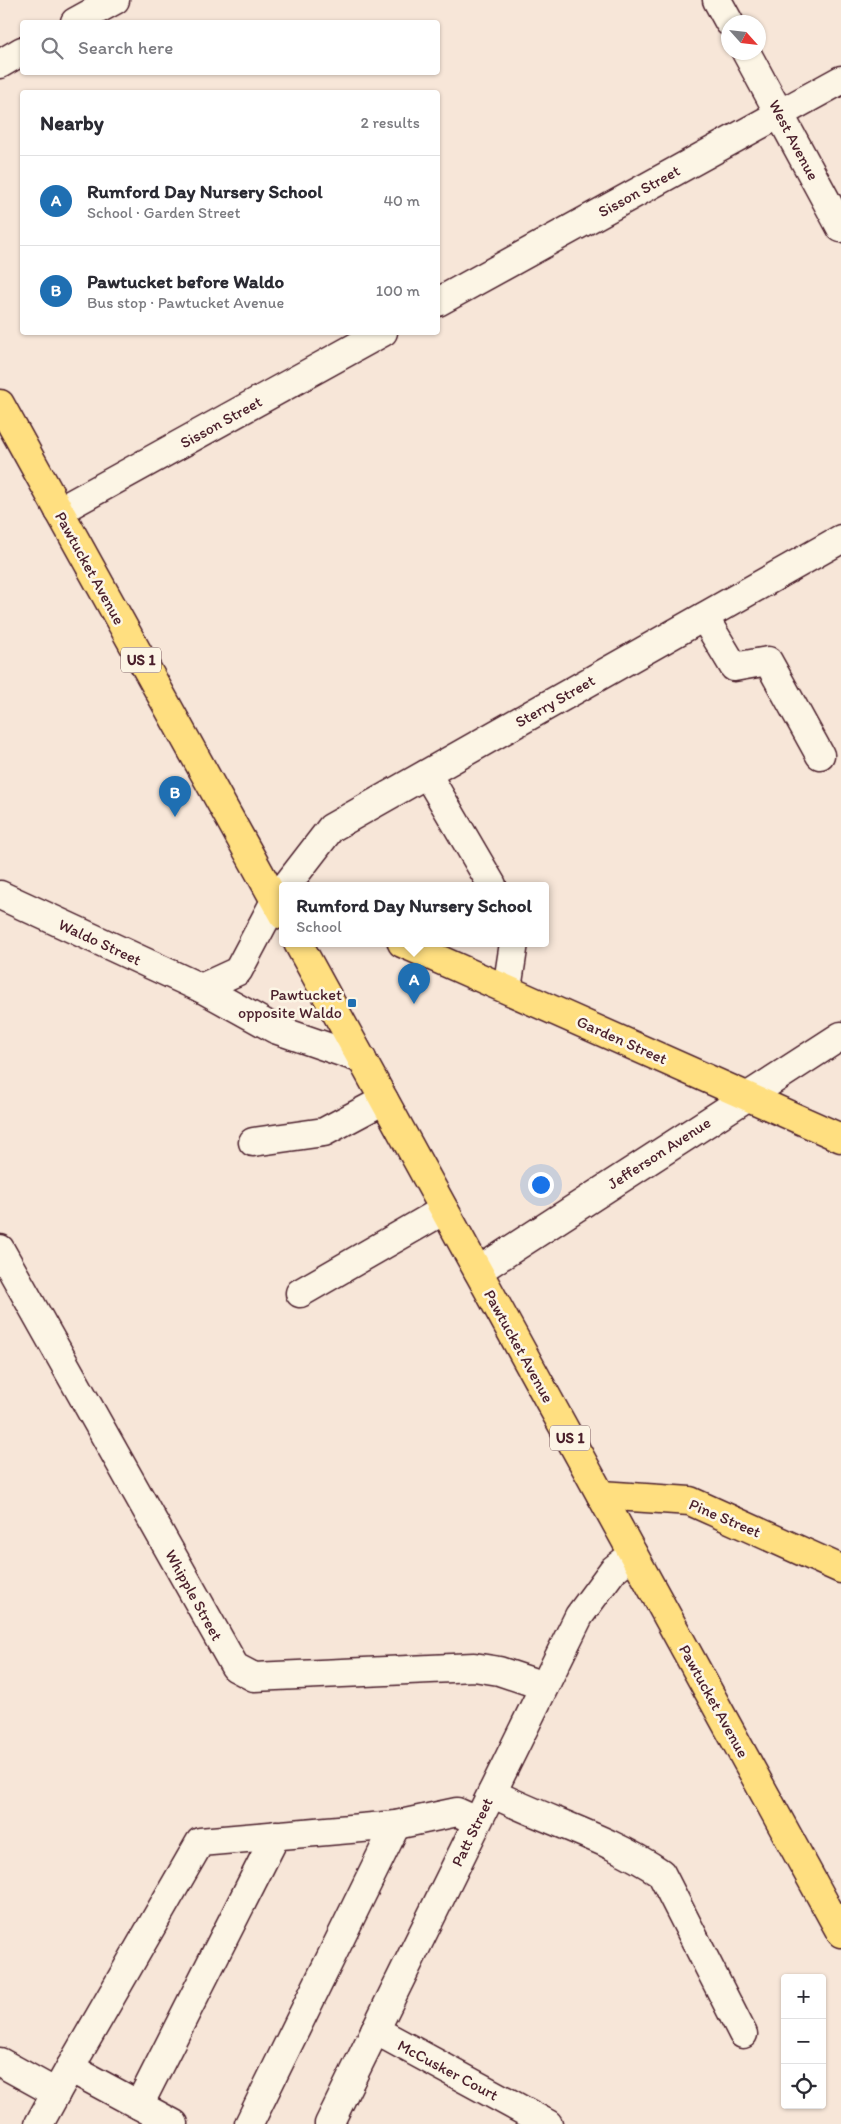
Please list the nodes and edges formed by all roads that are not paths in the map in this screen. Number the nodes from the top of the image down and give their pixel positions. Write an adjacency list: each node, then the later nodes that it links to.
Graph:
1 (115, 0): 4 (street)
2 (717, 0): 3 (street)
3 (725, 15)
4 (79, 20)
5 (20, 53): 7 (street)
6 (750, 60): 9 (street, West Avenue)
7 (0, 64)
8 (841, 80): 9 (street, Sisson Street)
9 (780, 114): 10 (street, West Avenue); 11 (street, Sisson Street)
10 (841, 228)
11 (440, 301)
12 (378, 335): 14 (street, Sisson Street)
13 (0, 404): 14 (main road, Pawtucket Avenue / US 1)
14 (59, 511): 21 (main road, Pawtucket Avenue / US 1)
15 (841, 539): 16 (street, Sterry Street)
16 (704, 617): 17 (street); 18 (street, Sterry Street)
17 (820, 756)
18 (427, 774): 19 (street, Sterry Street); 20 (street)
19 (294, 882)
20 (490, 882)
21 (279, 894)
22 (0, 895): 27 (street, Waldo Street)
23 (279, 904): 27 (street)
24 (300, 947): 30 (main road, Pawtucket Avenue / US 1)
25 (411, 947): 28 (main road, Garden Street)
26 (513, 947): 28 (street)
27 (200, 988): 30 (street, Waldo Street)
28 (507, 989): 31 (main road, Garden Street)
29 (841, 1036): 31 (street, Jefferson Avenue)
30 (362, 1059): 32 (main road, Pawtucket Avenue / US 1)
31 (747, 1095): 33 (main road, Garden Street); 37 (street, Jefferson Avenue)
32 (384, 1100): 34 (street); 35 (main road, Pawtucket Avenue / US 1)
33 (841, 1138)
34 (253, 1142)
35 (444, 1210): 37 (main road, Pawtucket Avenue / US 1); 38 (street)
36 (0, 1249): 42 (street, Whipple Street)
37 (478, 1270): 39 (main road, Pawtucket Avenue / US 1)
38 (300, 1293)
39 (601, 1495): 40 (main road, Pawtucket Avenue / US 1); 41 (main road, Pine Street)
40 (634, 1554): 42 (street, Patt Street); 47 (main road, Pawtucket Avenue / US 1)
41 (841, 1569)
42 (544, 1686): 43 (street, Patt Street)
43 (492, 1793): 44 (street, Patt Street); 49 (street)
44 (477, 1821): 45 (street); 48 (street, Patt Street)
45 (396, 1825): 46 (street); 56 (street)
46 (276, 1835): 51 (street); 53 (street)
47 (841, 1933)
48 (375, 2030): 57 (street, Patt Street); 58 (street, McCusker Court)
49 (743, 2034)
50 (0, 2062): 52 (street)
51 (70, 2068): 52 (street); 53 (street)
52 (56, 2093): 54 (street)
53 (139, 2106): 55 (street)
54 (39, 2124)
55 (174, 2124)
56 (249, 2124)
57 (329, 2124)
58 (548, 2124)

